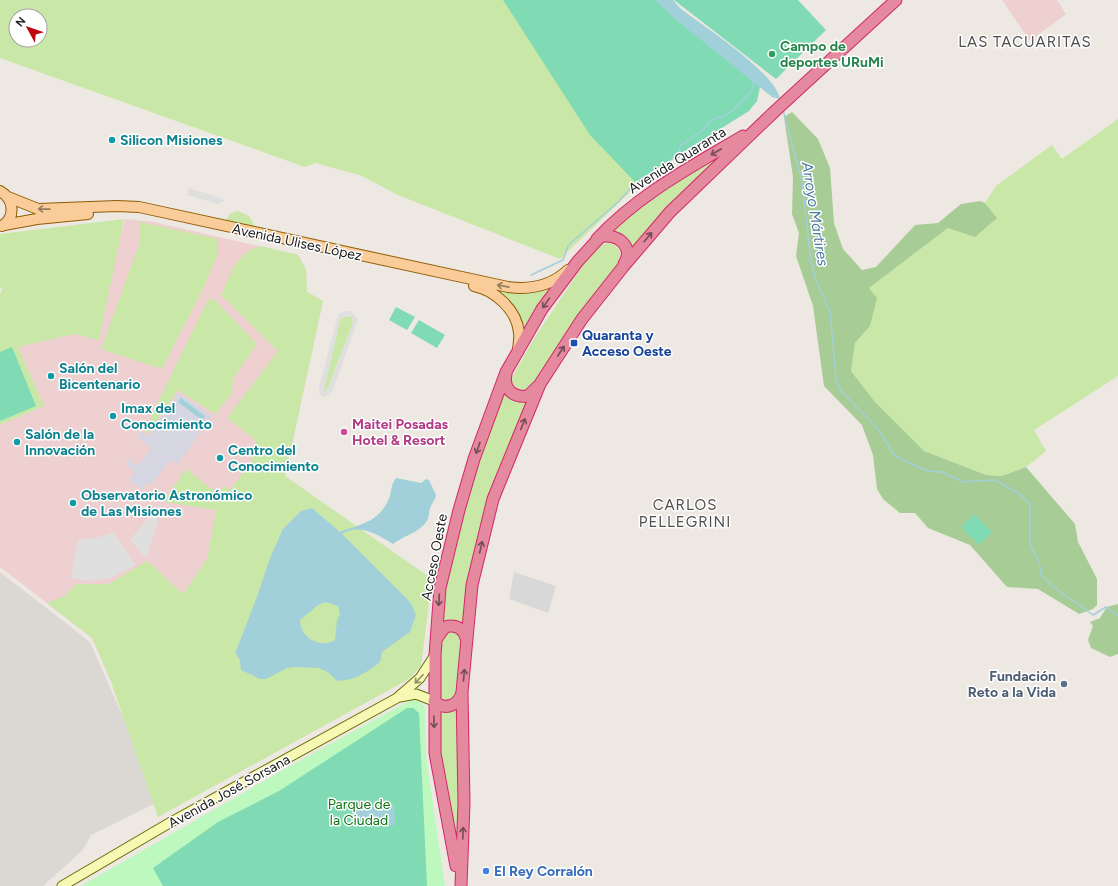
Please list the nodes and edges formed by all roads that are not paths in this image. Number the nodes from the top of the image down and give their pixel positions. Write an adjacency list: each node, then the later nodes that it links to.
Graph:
1 (896, 0): 2 (highway, Avenida Quaranta)
2 (761, 124): 5 (highway, Avenida Quaranta, one-way to 5); 7 (highway, Avenida Quaranta, one-way to 2)
3 (4, 194): 4 (main road); 6 (main road, Avenida Ulises López, one-way to 3)
4 (2, 226): 8 (main road, Avenida Ulises López)
5 (594, 242): 6 (highway, Avenida Quaranta); 7 (highway)
6 (578, 261): 8 (highway, Acceso Oeste, one-way to 8)
7 (622, 267): 10 (highway, Acceso Oeste, one-way to 7)
8 (518, 352): 9 (highway, Acceso Oeste)
9 (506, 372): 10 (highway); 11 (highway, Acceso Oeste, one-way to 11)
10 (540, 384): 12 (highway, Acceso Oeste, one-way to 10)
11 (437, 638): 12 (highway); 13 (highway, Acceso Oeste)
12 (466, 638): 14 (highway, Acceso Oeste, one-way to 12)
13 (435, 655): 15 (street, Avenida José Sorsana, one-way to 15); 16 (highway, Acceso Oeste)
14 (462, 692): 16 (highway); 18 (highway, Acceso Oeste, one-way to 14)
15 (397, 698): 16 (street, Avenida José Sorsana); 17 (street, Avenida José Sorsana)
16 (434, 700): 18 (highway, Acceso Oeste, one-way to 18)
17 (62, 886)
18 (459, 886)

